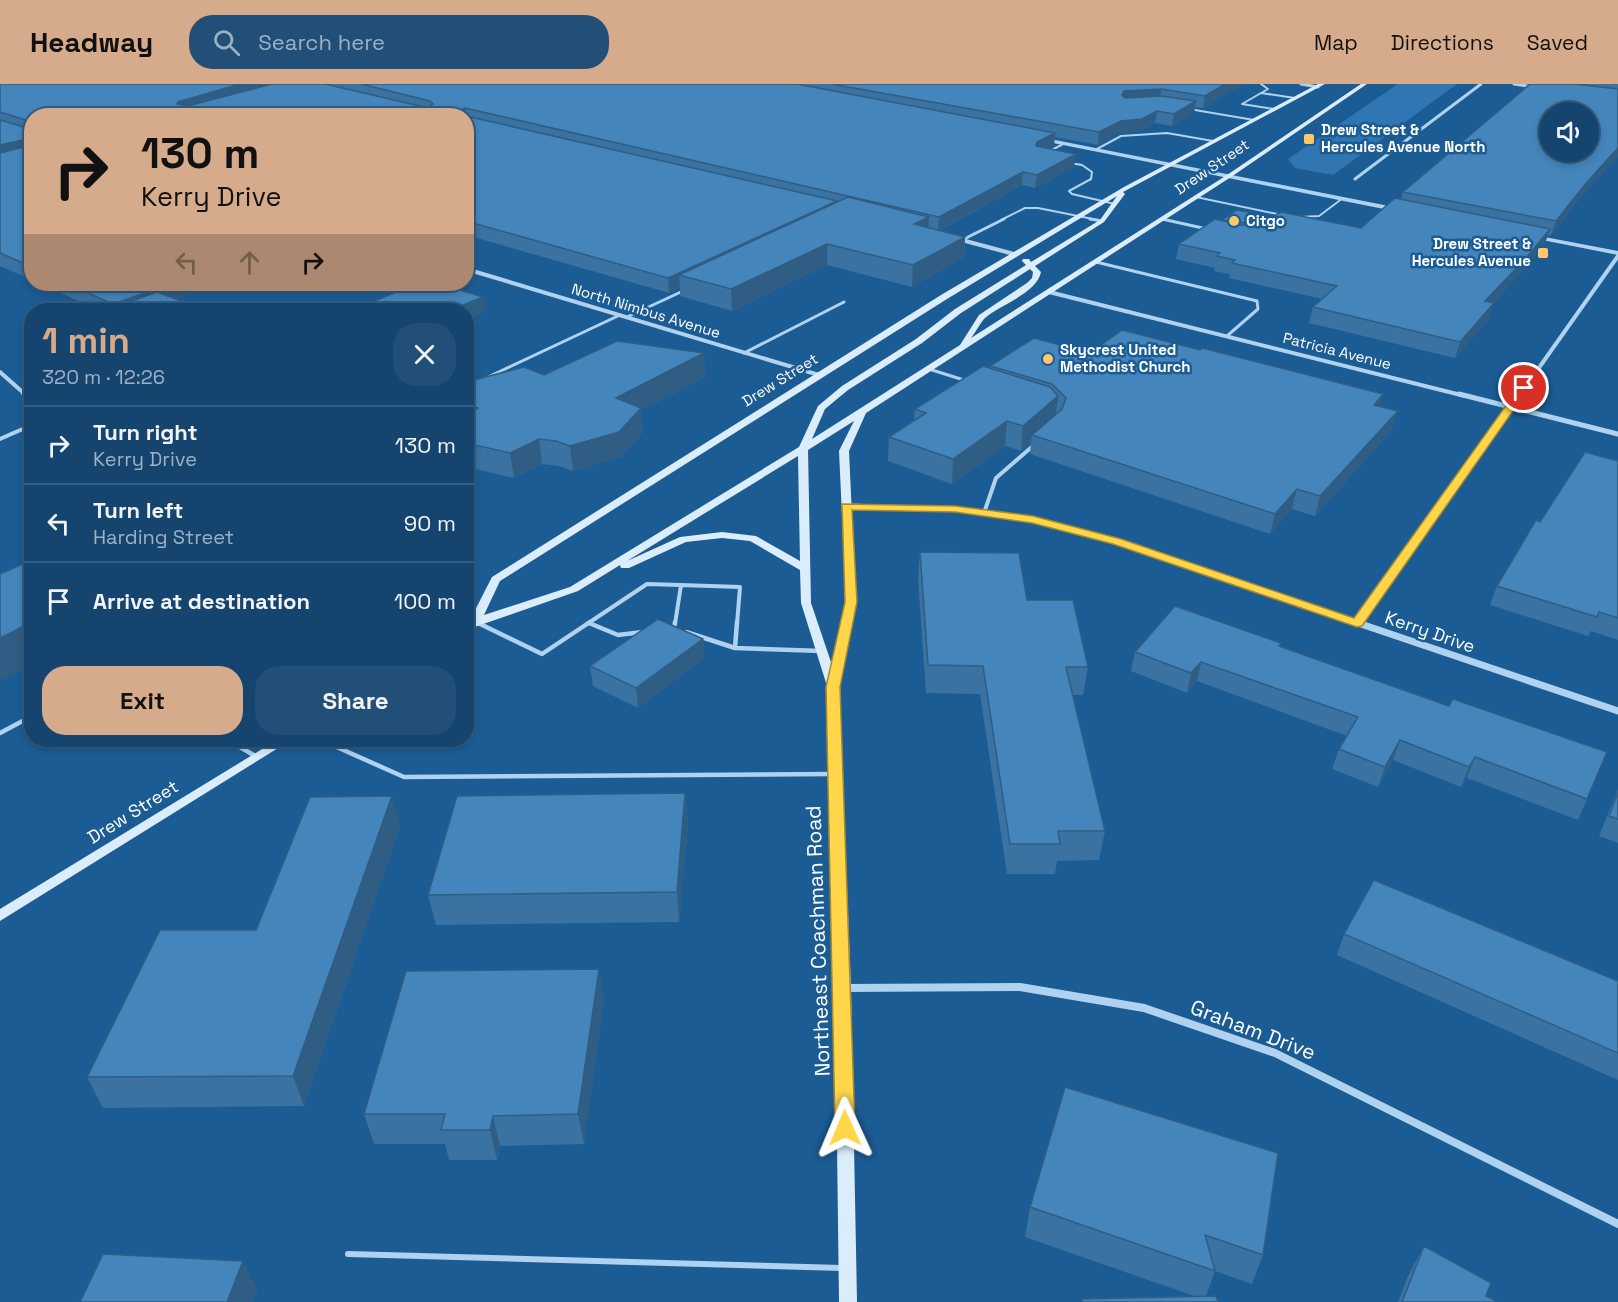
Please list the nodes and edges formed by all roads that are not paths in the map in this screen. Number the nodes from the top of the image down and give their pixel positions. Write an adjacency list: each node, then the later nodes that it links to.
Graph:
1 (1261, 84): 8 (lane)
2 (1301, 84): 6 (street)
3 (1364, 84): 20 (main road, Drew Street)
4 (1481, 84): 21 (street)
5 (1514, 84): 7 (street)
6 (1320, 85): 9 (main road, Drew Street)
7 (1537, 87)
8 (1261, 93): 9 (lane); 11 (lane)
9 (1295, 98): 11 (main road, Drew Street)
10 (1184, 108): 12 (lane)
11 (1274, 109): 12 (main road, Drew Street)
12 (1254, 120): 14 (main road, Drew Street)
13 (1030, 137): 15 (street)
14 (1213, 141): 16 (lane); 19 (main road, Drew Street)
15 (1065, 143): 16 (street); 17 (lane)
16 (1097, 149): 19 (street)
17 (1046, 153)
18 (1060, 161): 25 (lane)
19 (1171, 164): 20 (street); 22 (main road, Drew Street)
20 (1229, 176): 23 (main road, Drew Street); 24 (street)
21 (1354, 179)
22 (1126, 188): 25 (main road, Drew Street); 26 (main road, Drew Street)
23 (1196, 197): 28 (lane); 30 (main road, Drew Street)
24 (1343, 198): 27 (street); 32 (lane)
25 (1104, 201): 26 (lane); 29 (main road, Drew Street)
26 (1115, 204): 31 (main road, Drew Street)
27 (1411, 212)
28 (1284, 215)
29 (1079, 216): 31 (lane); 36 (lane); 37 (main road, Drew Street)
30 (1162, 219): 33 (lane); 39 (main road, Drew Street)
31 (1102, 221): 40 (main road, Drew Street)
32 (1314, 222)
33 (1217, 231)
34 (1526, 235): 38 (street)
35 (951, 237): 36 (street)
36 (962, 240): 37 (street)
37 (1014, 254): 40 (main road); 52 (main road, Drew Street)
38 (1618, 254): 56 (street)
39 (1096, 262): 43 (main road, Drew Street); 47 (lane)
40 (1032, 265): 48 (main road); 62 (main road, Drew Street)
41 (474, 271): 45 (street, North Nimbus Avenue)
42 (690, 287): 46 (lane)
43 (1049, 292): 47 (street, Patricia Avenue); 48 (main road, Drew Street)
44 (844, 302): 49 (lane)
45 (620, 315): 46 (street, North Nimbus Avenue); 53 (lane)
46 (627, 317): 49 (street, North Nimbus Avenue)
47 (1227, 336): 56 (street, Patricia Avenue)
48 (959, 350): 50 (main road, Drew Street)
49 (744, 353): 52 (street, North Nimbus Avenue)
50 (929, 369): 54 (lane); 57 (main road, Drew Street)
51 (0, 372): 55 (street)
52 (819, 375): 68 (main road, Drew Street)
53 (477, 382)
54 (977, 384)
55 (24, 394)
56 (1510, 407): 59 (street, Patricia Avenue); 71 (street)
57 (862, 411): 62 (main road, Drew Street); 63 (main road, Northeast Coachman Road)
58 (24, 428): 60 (lane)
59 (1618, 434)
60 (0, 439)
61 (1039, 440): 64 (lane)
62 (803, 449): 65 (main road, Northeast Coachman Road); 67 (main road, Drew Street)
63 (846, 506): 64 (street, Kerry Drive); 78 (main road, Northeast Coachman Road)
64 (984, 513): 71 (street, Kerry Drive)
65 (805, 568): 67 (main road); 77 (main road, Northeast Coachman Road)
66 (681, 585): 70 (lane); 73 (lane); 76 (lane)
67 (574, 589): 69 (main road, Drew Street)
68 (474, 614)
69 (474, 620)
70 (589, 623): 72 (lane); 75 (lane)
71 (1357, 623): 79 (street, Kerry Drive)
72 (474, 624)
73 (674, 628): 74 (lane); 76 (lane)
74 (663, 630)
75 (652, 631)
76 (735, 648): 77 (lane)
77 (822, 651): 78 (main road, Northeast Coachman Road)
78 (833, 687): 86 (main road, Northeast Coachman Road)
79 (1618, 711)
80 (24, 720): 81 (lane)
81 (0, 733)
82 (240, 747): 85 (lane)
83 (273, 747): 85 (main road, Drew Street)
84 (337, 747): 86 (lane)
85 (257, 757): 87 (main road, Drew Street)
86 (836, 774): 88 (main road, Northeast Coachman Road)
87 (0, 916)
88 (843, 988): 89 (street, Graham Drive); 91 (main road, Northeast Coachman Road)
89 (1618, 1224)
90 (348, 1254): 91 (lane)
91 (848, 1269): 92 (main road, Northeast Coachman Road)
92 (848, 1302)

